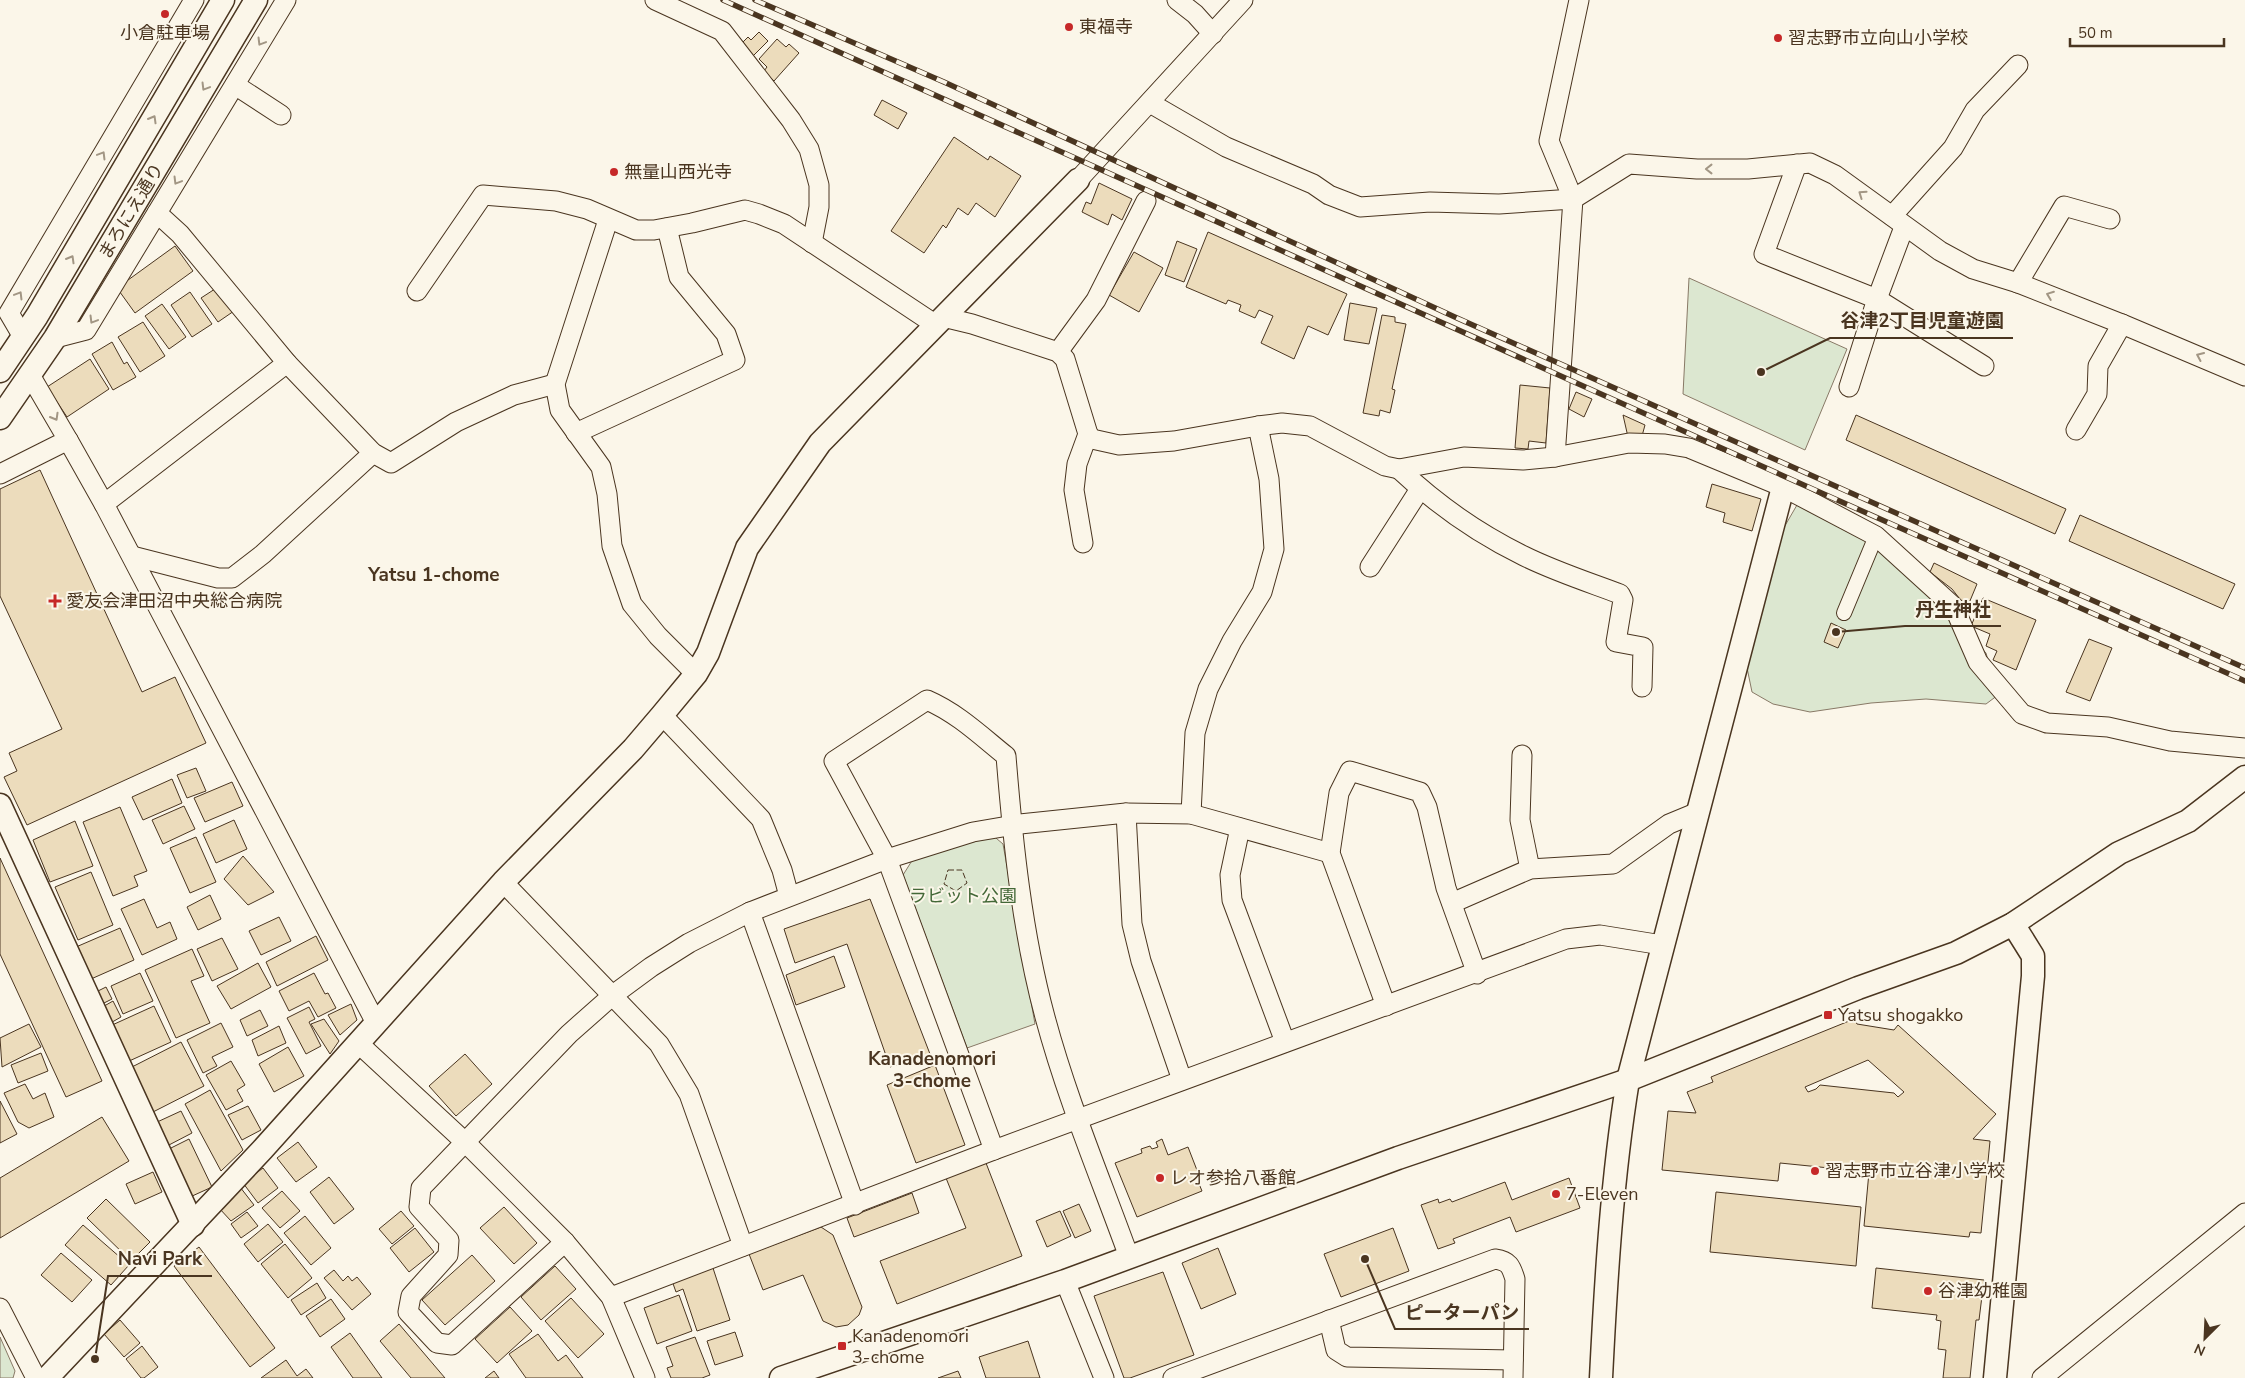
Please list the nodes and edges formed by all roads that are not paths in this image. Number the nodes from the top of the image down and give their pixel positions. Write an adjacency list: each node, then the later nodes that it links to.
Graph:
1 (194, 0): 30 (street, one-way to 1)
2 (223, 0): 30 (street, まろにえ通り, one-way to 2)
3 (256, 0): 29 (street, まろにえ通り, one-way to 29)
4 (286, 0): 11 (street, one-way to 11)
5 (655, 0): 23 (street)
6 (1177, 0): 9 (street)
7 (1244, 0): 9 (street)
8 (1579, 0): 16 (street)
9 (1213, 34): 12 (street)
10 (2018, 65): 21 (street)
11 (235, 85): 13 (street); 18 (street, one-way to 18)
12 (1150, 103): 15 (street); 16 (street)
13 (281, 115)
14 (1797, 164): 16 (street, one-way to 16); 21 (street, one-way to 14); 26 (street)
15 (1078, 180): 27 (street)
16 (1573, 199): 46 (street)
17 (1146, 201): 31 (street)
18 (157, 213): 29 (street, one-way to 29); 32 (street)
19 (2110, 219): 24 (street)
20 (608, 220): 22 (street); 25 (street); 37 (street)
21 (1898, 221): 24 (street); 26 (street)
22 (666, 228): 23 (street); 42 (street)
23 (812, 243): 27 (street)
24 (2018, 283): 28 (street, one-way to 24)
25 (417, 291)
26 (1877, 299): 33 (street); 38 (street)
27 (939, 321): 31 (street); 57 (street)
28 (2122, 324): 36 (street, one-way to 28); 41 (street)
29 (59, 331): 35 (street, まろにえ通り)
30 (23, 337): 34 (street, まろにえ通り)
31 (1058, 352): 43 (street)
32 (287, 363): 45 (street); 51 (street)
33 (1984, 366)
34 (0, 371)
35 (30, 375): 39 (street, まろにえ通り); 44 (street, one-way to 44)
36 (2245, 376)
37 (555, 384): 42 (street); 45 (street)
38 (1849, 387)
39 (0, 418)
40 (1258, 426): 43 (street); 47 (street); 66 (street)
41 (2076, 430)
42 (576, 433): 57 (street)
43 (1088, 434): 53 (street)
44 (68, 440): 48 (street); 51 (street)
45 (374, 453): 54 (street)
46 (1554, 457): 47 (street); 49 (street)
47 (1399, 469): 50 (street)
48 (0, 474)
49 (1783, 487): 52 (street); 64 (street)
50 (1420, 489): 55 (street); 58 (street)
51 (104, 504): 54 (street)
52 (1876, 536): 56 (street); 60 (street)
53 (1083, 543)
54 (132, 556): 81 (street)
55 (1370, 567)
56 (1844, 613)
57 (696, 674): 59 (street)
58 (1642, 687)
59 (662, 715): 72 (street); 73 (street)
60 (2245, 748)
61 (1522, 755): 71 (street)
62 (2245, 777): 76 (street)
63 (0, 805): 91 (street)
64 (1698, 812): 71 (street); 77 (street)
65 (1126, 813): 66 (street); 67 (street); 84 (street)
66 (1190, 814): 68 (street)
67 (1012, 825): 70 (street); 70 (street); 86 (street)
68 (1240, 828): 69 (street); 82 (street)
69 (1330, 853): 74 (street); 80 (street)
70 (887, 859): 73 (street); 88 (street)
71 (1530, 869): 74 (street)
72 (502, 882): 79 (street); 81 (street)
73 (789, 896): 75 (street)
74 (1452, 903): 78 (street)
75 (750, 912): 79 (street); 89 (street)
76 (2013, 924): 85 (street); 108 (street)
77 (1662, 945): 78 (street); 85 (street)
78 (1477, 974): 80 (street)
79 (613, 995): 87 (street); 93 (street)
80 (1386, 1006): 82 (street)
81 (376, 1023): 83 (street)
82 (1285, 1042): 84 (street)
83 (358, 1043): 87 (street); 91 (street)
84 (1182, 1080): 86 (street)
85 (1628, 1080): 94 (street); 107 (street)
86 (1078, 1120): 88 (street); 94 (street)
87 (465, 1142): 92 (street); 92 (street)
88 (994, 1150): 89 (street)
89 (855, 1205): 93 (street)
90 (2245, 1213): 109 (street)
91 (192, 1225): 102 (street)
92 (565, 1242): 96 (street)
93 (743, 1246): 96 (street)
94 (1129, 1256): 95 (street)
95 (1065, 1281): 104 (street); 105 (street)
96 (611, 1297): 103 (street)
97 (0, 1308): 101 (street)
98 (1329, 1320): 99 (street); 99 (street); 100 (street)
99 (1513, 1369)
100 (1214, 1371): 106 (street)
101 (36, 1378)
102 (47, 1378)
103 (645, 1378)
104 (781, 1378)
105 (1104, 1378)
106 (1173, 1378)
107 (1601, 1378)
108 (1995, 1378)
109 (2042, 1378)

